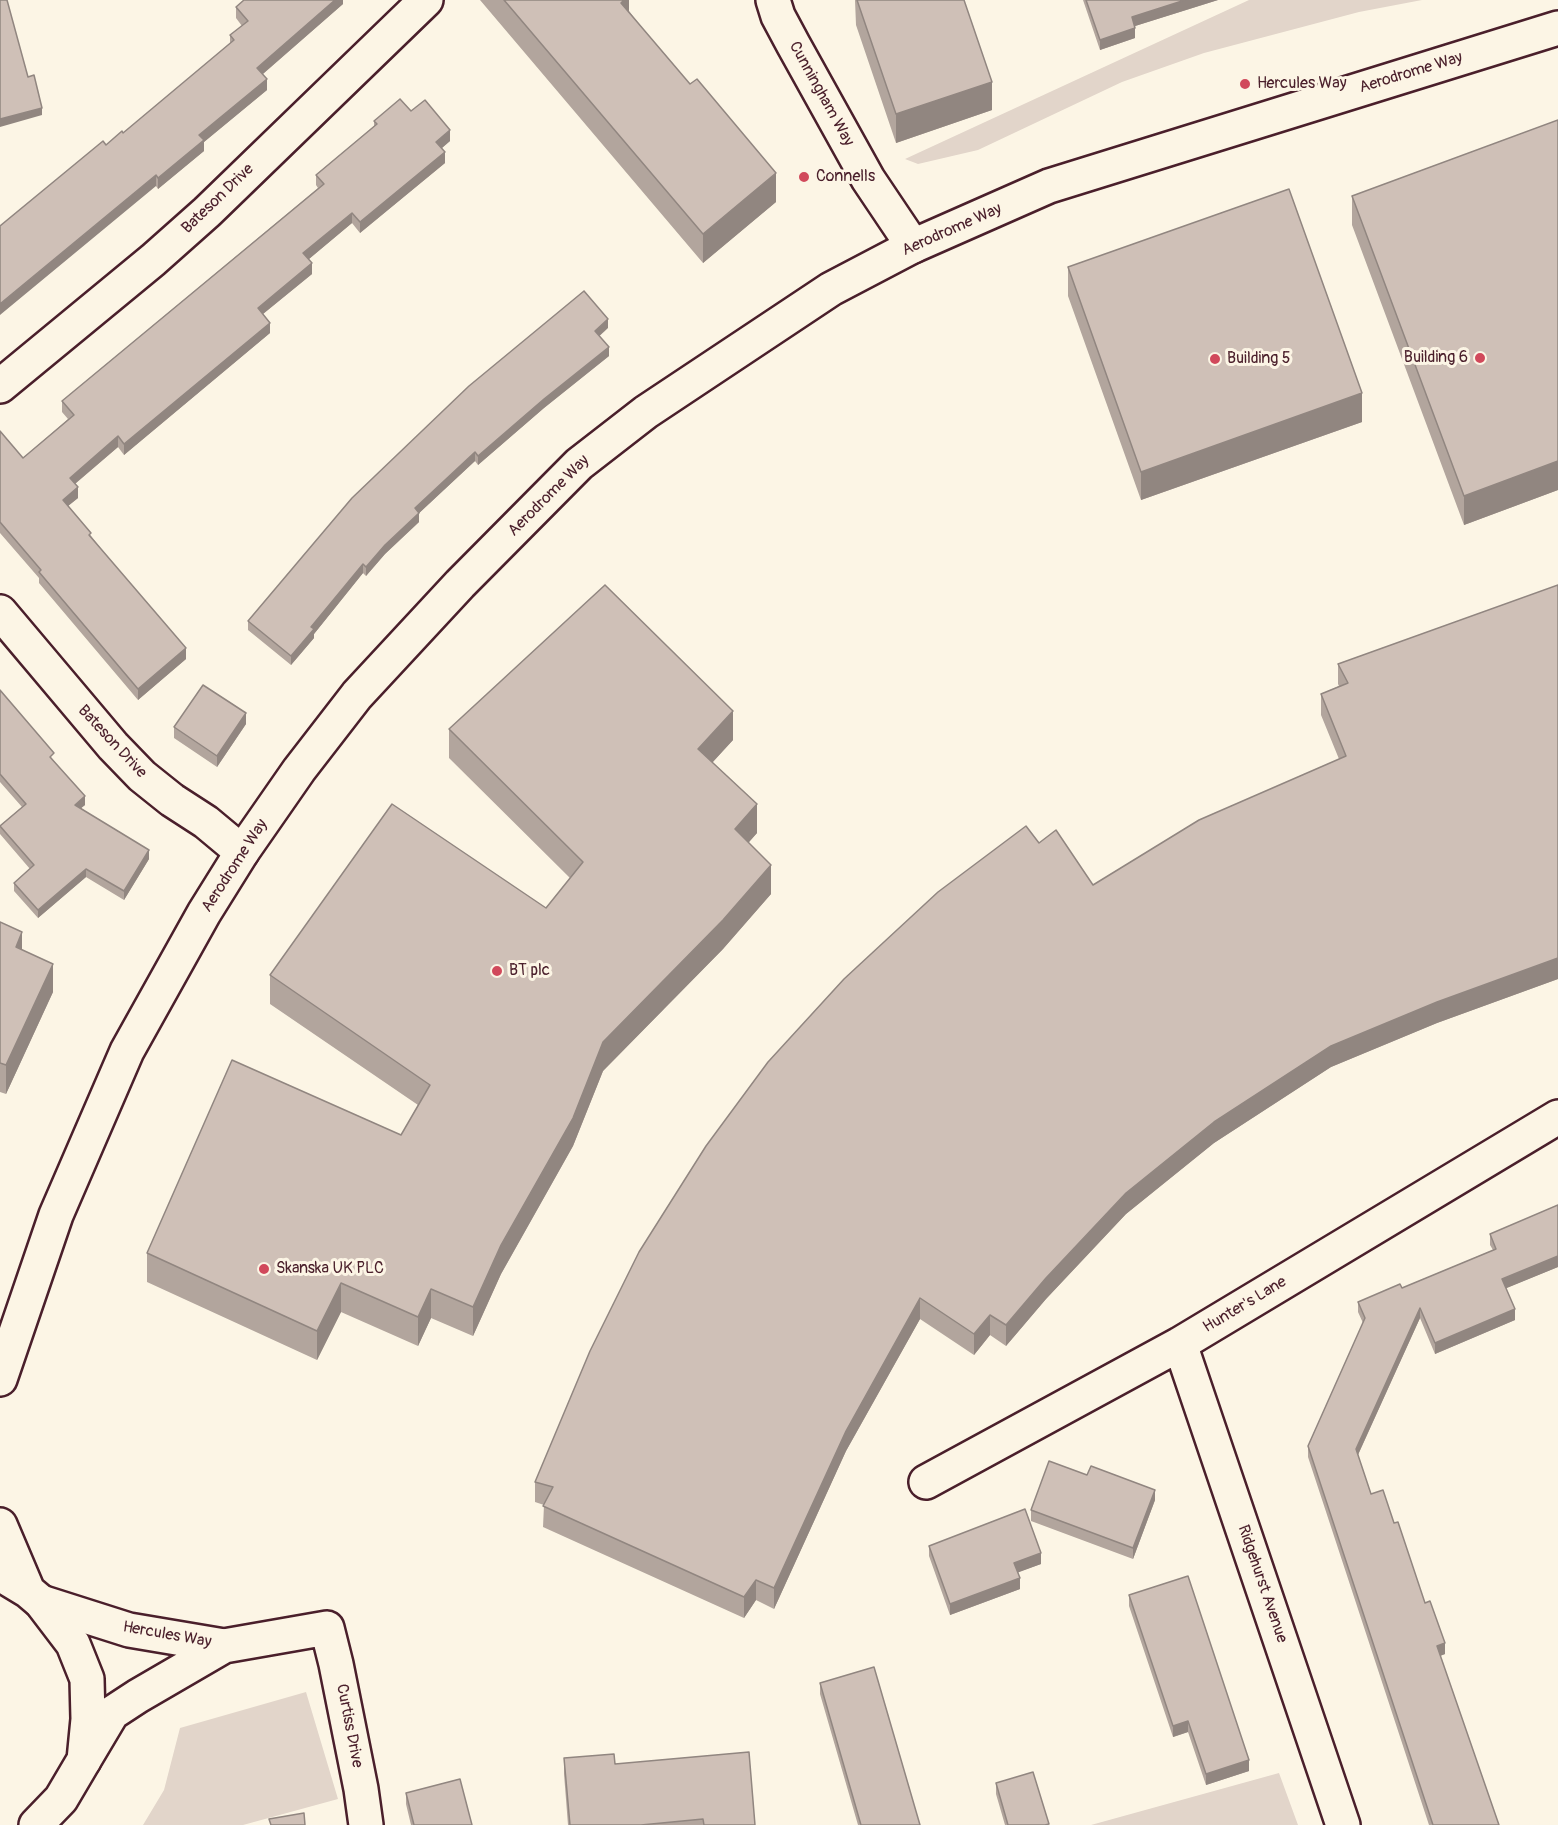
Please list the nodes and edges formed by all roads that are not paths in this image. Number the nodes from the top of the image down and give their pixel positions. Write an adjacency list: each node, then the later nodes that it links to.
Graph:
1 (426, 0): 5 (street, Bateson Drive)
2 (773, 0): 4 (street, Cunningham Way)
3 (1558, 28): 4 (street, Aerodrome Way)
4 (913, 246): 7 (street, Aerodrome Way)
5 (0, 386)
6 (0, 612): 7 (street, Bateson Drive)
7 (242, 852): 10 (street, Aerodrome Way)
8 (1558, 1117): 9 (street, Hunter's Lane)
9 (1180, 1344): 11 (street, Hunter's Lane); 19 (street, Ridgehurst Avenue)
10 (0, 1379)
11 (926, 1482)
12 (0, 1525): 13 (street)
13 (23, 1589): 15 (street, Hercules Way); 16 (street)
14 (327, 1628): 15 (street, Hercules Way); 18 (street, Curtiss Drive)
15 (224, 1646): 16 (street, Hercules Way)
16 (84, 1760): 17 (street, Hercules Way)
17 (36, 1825)
18 (366, 1825)
19 (1343, 1825)

